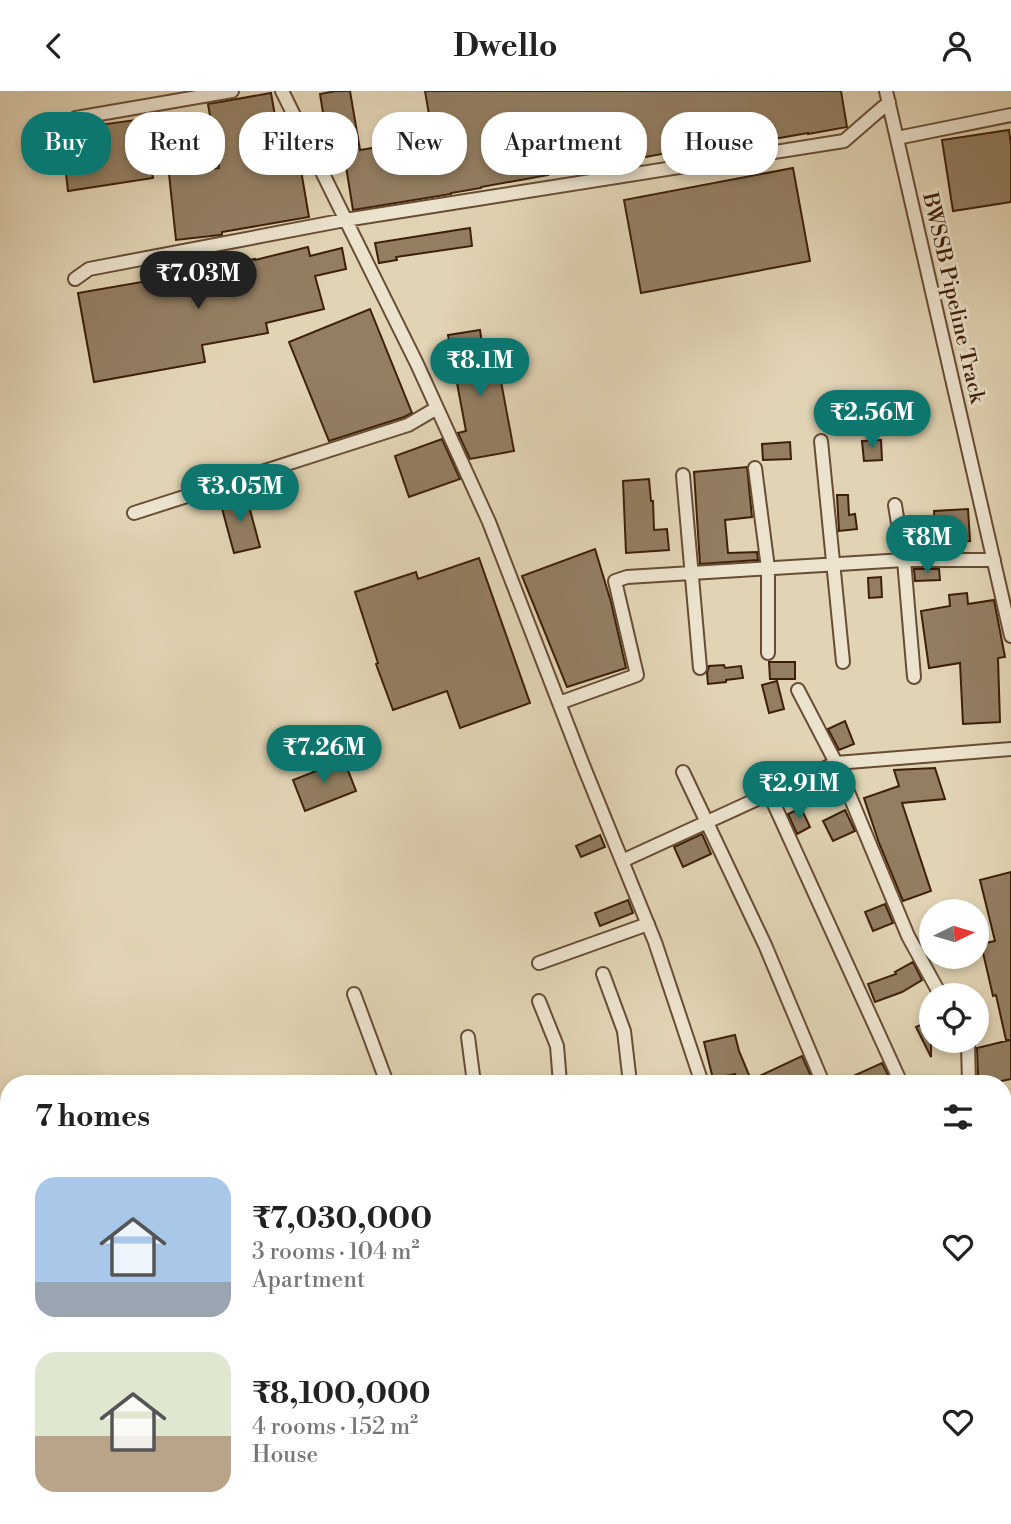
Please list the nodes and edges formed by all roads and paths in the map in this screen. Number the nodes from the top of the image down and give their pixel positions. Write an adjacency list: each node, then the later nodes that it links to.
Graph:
1 (232, 91): 4 (street)
2 (282, 91): 7 (street)
3 (887, 96): 6 (street, BWSSB Pipeline Track); 7 (street)
4 (111, 112)
5 (1011, 115): 6 (street)
6 (897, 138): 16 (street, BWSSB Pipeline Track)
7 (345, 220): 8 (street); 9 (street)
8 (75, 279)
9 (437, 408): 14 (street); 26 (street)
10 (821, 441): 17 (street)
11 (755, 468): 18 (street)
12 (683, 475): 19 (street)
13 (895, 506): 15 (street)
14 (134, 513)
15 (904, 560): 16 (street); 17 (street); 24 (street)
16 (993, 560): 20 (street, BWSSB Pipeline Track)
17 (833, 564): 18 (street); 22 (street)
18 (768, 568): 19 (street); 21 (street)
19 (690, 573): 23 (street); 26 (street)
20 (1011, 636)
21 (768, 653)
22 (843, 662)
23 (699, 668)
24 (915, 677)
25 (798, 689): 28 (street)
26 (559, 703): 32 (street)
27 (1011, 749): 28 (street)
28 (836, 763): 30 (street); 36 (street)
29 (683, 772): 31 (street)
30 (769, 793): 31 (street); 47 (street)
31 (707, 823): 32 (street); 46 (street)
32 (622, 861): 33 (street)
33 (648, 924): 34 (street); 45 (street)
34 (539, 963)
35 (603, 974): 44 (street)
36 (934, 983)
37 (354, 994): 41 (street)
38 (539, 1001): 43 (street)
39 (468, 1037): 42 (street)
40 (968, 1053): 48 (street)
41 (384, 1075)
42 (473, 1075)
43 (559, 1075)
44 (629, 1075)
45 (699, 1075)
46 (820, 1075)
47 (897, 1075)
48 (969, 1075)

